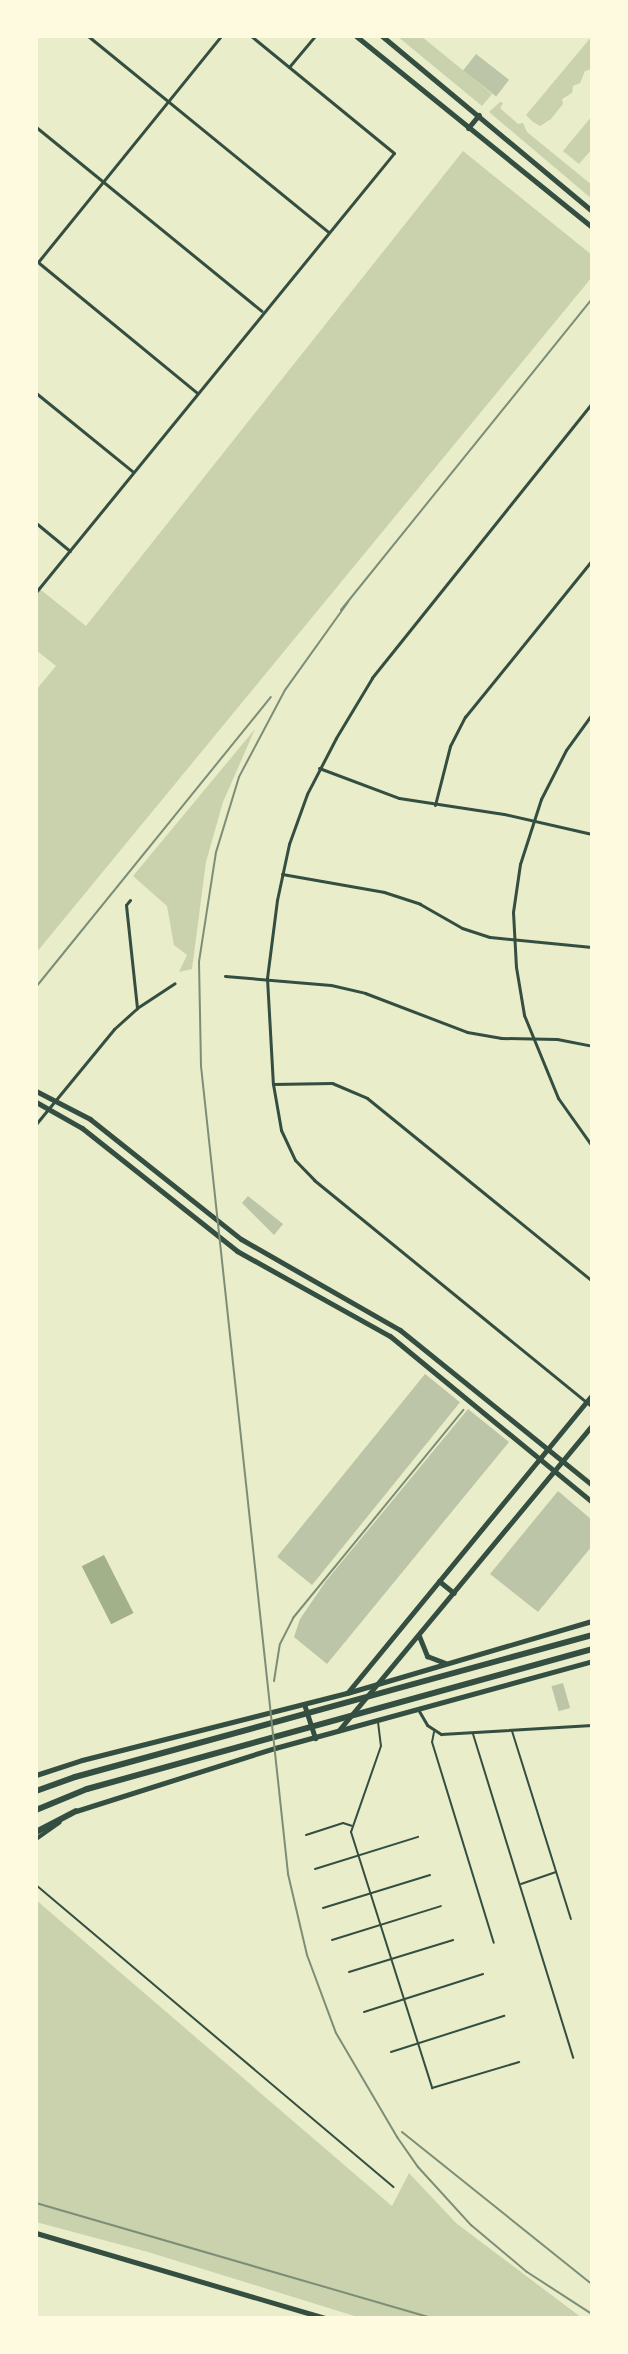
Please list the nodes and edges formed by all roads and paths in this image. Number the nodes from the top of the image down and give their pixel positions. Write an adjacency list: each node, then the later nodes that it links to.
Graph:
1 (88, 36): 8 (street)
2 (221, 36): 8 (street)
3 (251, 36): 7 (street)
4 (315, 36): 7 (street)
5 (356, 36): 11 (main road)
6 (382, 36): 9 (main road)
7 (289, 67): 15 (street)
8 (168, 101): 12 (street); 15 (street)
9 (479, 115): 11 (main road); 13 (main road)
10 (36, 127): 12 (street)
11 (468, 128): 14 (main road)
12 (103, 181): 16 (street); 17 (street)
13 (592, 211)
14 (592, 227)
15 (328, 232): 17 (street)
16 (37, 261): 19 (street)
17 (262, 311): 19 (street)
18 (36, 393): 21 (street)
19 (197, 393): 21 (street)
20 (592, 403): 27 (street)
21 (132, 471): 23 (street)
22 (36, 523): 23 (street)
23 (70, 551): 25 (street)
24 (592, 560): 28 (street)
25 (36, 592)
26 (592, 714): 29 (street)
27 (319, 768): 28 (street); 31 (street)
28 (435, 805): 29 (street)
29 (533, 821): 30 (street); 33 (street)
30 (592, 834)
31 (282, 874): 33 (street); 36 (street)
32 (130, 900): 38 (street)
33 (514, 940): 34 (street); 39 (street)
34 (592, 947)
35 (225, 976): 36 (street)
36 (267, 978): 39 (street); 41 (street)
37 (175, 983): 38 (street)
38 (137, 1008): 43 (street)
39 (532, 1039): 40 (street); 49 (street)
40 (592, 1046)
41 (273, 1084): 54 (street); 58 (street)
42 (36, 1091): 43 (main road)
43 (56, 1099): 45 (street); 47 (main road)
44 (36, 1102): 45 (main road)
45 (48, 1108): 46 (street); 48 (main road)
46 (36, 1124)
47 (100, 1128): 48 (main road); 50 (main road)
48 (94, 1137): 51 (main road)
49 (592, 1146)
50 (146, 1165): 51 (main road); 52 (main road)
51 (139, 1174): 53 (main road)
52 (241, 1239): 53 (main road); 55 (main road)
53 (234, 1248): 56 (main road)
54 (592, 1281)
55 (423, 1346): 56 (main road); 61 (main road)
56 (415, 1356): 62 (main road)
57 (592, 1395): 58 (main road)
58 (586, 1402): 59 (street); 61 (main road)
59 (592, 1407)
60 (592, 1425): 63 (main road)
61 (548, 1449): 62 (main road); 63 (main road)
62 (539, 1459): 64 (main road); 67 (main road)
63 (562, 1461): 64 (main road); 65 (main road)
64 (554, 1471): 66 (main road); 68 (main road)
65 (592, 1485)
66 (592, 1502)
67 (439, 1581): 68 (main road); 76 (main road)
68 (454, 1593): 71 (main road)
69 (592, 1621): 74 (main road)
70 (592, 1635): 87 (highway)
71 (419, 1636): 74 (main road); 75 (main road)
72 (592, 1649): 88 (highway)
73 (592, 1661): 78 (main road)
74 (446, 1663): 75 (main road)
75 (382, 1682): 76 (main road); 84 (main road)
76 (347, 1693): 77 (main road)
77 (304, 1704): 85 (main road); 86 (main road)
78 (419, 1711): 79 (main road); 82 (street)
79 (377, 1721): 84 (main road); 90 (lane)
80 (592, 1725): 81 (street)
81 (512, 1731): 83 (street); 97 (lane)
82 (434, 1732): 83 (street); 108 (lane)
83 (473, 1732): 99 (lane)
84 (335, 1733): 85 (main road)
85 (315, 1738): 89 (main road)
86 (36, 1775)
87 (36, 1791)
88 (36, 1810)
89 (76, 1811): 91 (highway); 94 (street)
90 (353, 1826): 92 (lane); 95 (lane)
91 (36, 1832)
92 (306, 1835)
93 (418, 1837): 95 (lane)
94 (36, 1839)
95 (359, 1855): 96 (lane); 101 (lane)
96 (315, 1869)
97 (557, 1872): 99 (lane); 104 (lane)
98 (430, 1875): 101 (lane)
99 (519, 1884): 117 (lane)
100 (36, 1885): 119 (lane)
101 (370, 1894): 103 (lane); 105 (lane)
102 (441, 1906): 105 (lane)
103 (323, 1908)
104 (571, 1919)
105 (380, 1925): 106 (lane); 109 (lane)
106 (332, 1940)
107 (453, 1940): 109 (lane)
108 (494, 1943)
109 (390, 1960): 110 (lane); 112 (lane)
110 (349, 1972)
111 (483, 1974): 112 (lane)
112 (403, 1999): 113 (lane); 115 (lane)
113 (364, 2012)
114 (504, 2016): 115 (lane)
115 (417, 2043): 116 (lane); 118 (lane)
116 (391, 2052)
117 (573, 2058)
118 (519, 2062)
119 (393, 2187)
120 (36, 2233): 121 (main road)
121 (325, 2318)

